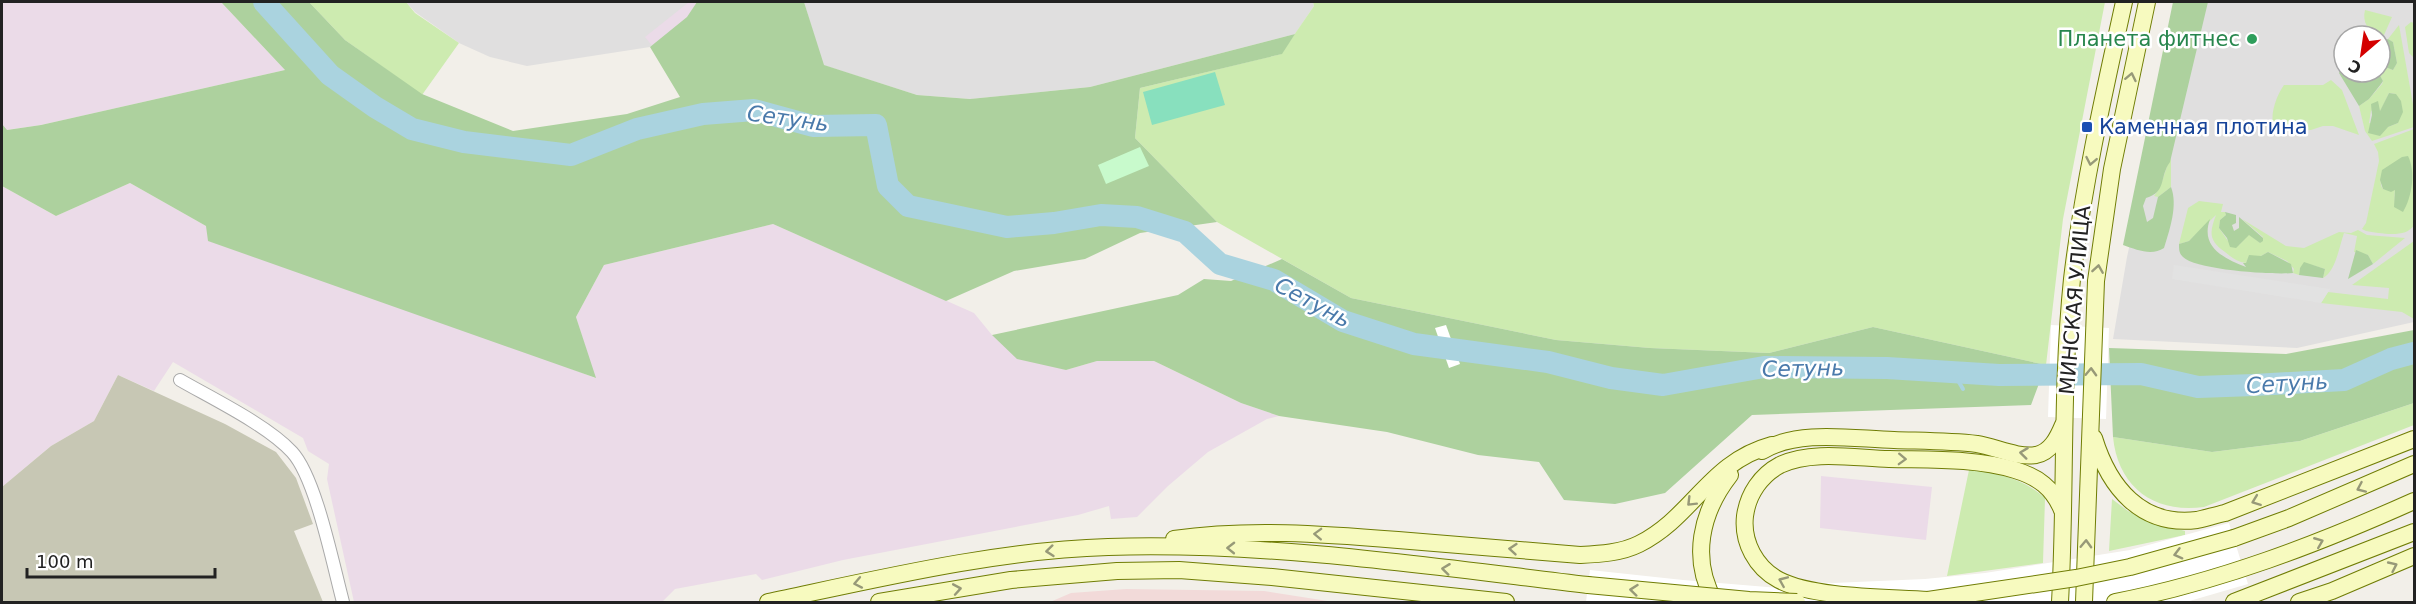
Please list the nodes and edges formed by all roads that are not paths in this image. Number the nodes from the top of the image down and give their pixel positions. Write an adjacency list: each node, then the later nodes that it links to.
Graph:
1 (2124, 2): 4 (main road, МИНСКАЯ УЛИЦА, one-way to 4)
2 (2147, 2): 5 (main road, МИНСКАЯ УЛИЦА, one-way to 2)
3 (180, 380): 16 (street)
4 (2065, 419): 7 (main road, one-way to 7); 10 (main road, МИНСКАЯ УЛИЦА)
5 (2090, 421): 6 (main road, one-way to 5); 25 (main road, МИНСКАЯ УЛИЦА, one-way to 5)
6 (2415, 439)
7 (1772, 445): 12 (main road, one-way to 12); 21 (main road)
8 (2415, 464): 15 (main road, one-way to 15, bridge)
9 (2415, 501): 26 (main road, one-way to 9)
10 (2063, 513): 15 (main road, one-way to 10); 24 (main road, МИНСКАЯ УЛИЦА)
11 (2415, 532): 27 (main road)
12 (1122, 547): 17 (main road, one-way to 17); 22 (main road, one-way to 12, bridge)
13 (2415, 556): 28 (main road, one-way to 13)
14 (1347, 585): 18 (main road, one-way to 14); 19 (main road); 20 (main road)
15 (1928, 600): 23 (main road)
16 (343, 603)
17 (768, 603)
18 (879, 603)
19 (1427, 603)
20 (1506, 603)
21 (1715, 603)
22 (1797, 603)
23 (1892, 603)
24 (2060, 603)
25 (2084, 603)
26 (2115, 603)
27 (2234, 603)
28 (2299, 603)

